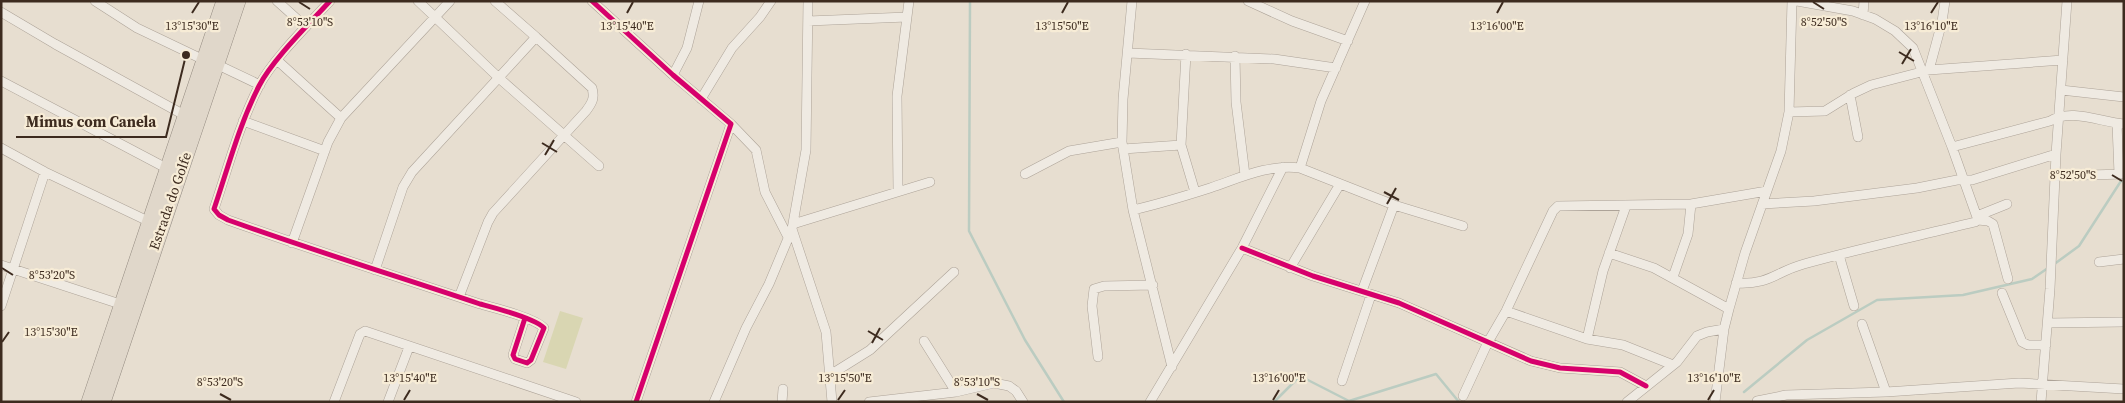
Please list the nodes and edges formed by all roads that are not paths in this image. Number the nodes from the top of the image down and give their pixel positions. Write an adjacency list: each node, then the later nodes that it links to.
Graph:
1 (95, 1): 35 (street)
2 (224, 1): 35 (highway, Estrada do Golfe)
3 (238, 1): 35 (highway, Estrada do Golfe)
4 (277, 1): 27 (street)
5 (330, 1): 27 (street)
6 (418, 1): 24 (street)
7 (450, 1): 24 (street)
8 (495, 1): 28 (street)
9 (592, 1): 38 (street)
10 (699, 1): 38 (street)
11 (771, 1): 45 (street)
12 (808, 1): 26 (street)
13 (909, 1): 25 (street)
14 (1132, 1): 30 (street)
15 (1248, 1): 29 (street)
16 (1365, 1): 29 (street)
17 (1792, 1): 46 (street)
18 (1797, 1): 23 (street)
19 (1864, 1): 23 (street)
20 (1945, 1): 37 (street)
21 (2068, 1): 33 (street)
22 (1, 12): 47 (street)
23 (1863, 15): 37 (street)
24 (435, 17): 39 (street); 49 (street)
25 (906, 17): 26 (street); 73 (street)
26 (808, 21): 85 (street)
27 (306, 27): 34 (street)
28 (536, 38): 39 (street); 53 (street)
29 (1348, 41): 36 (street)
30 (1128, 53): 31 (street); 56 (street)
31 (1186, 54): 32 (street); 55 (street)
32 (1235, 56): 36 (street); 68 (street)
33 (2062, 60): 37 (street); 42 (street)
34 (278, 61): 41 (street); 49 (street)
35 (210, 62): 41 (street); 47 (highway, Estrada do Golfe); 134 (highway, Estrada do Golfe)
36 (1336, 68): 63 (street)
37 (1926, 70): 43 (street); 57 (street)
38 (673, 74): 45 (street)
39 (499, 78): 53 (street); 95 (street)
40 (1, 81): 64 (street)
41 (260, 85): 50 (street)
42 (2061, 90): 44 (street); 48 (street)
43 (1850, 95): 46 (street); 54 (street)
44 (2124, 97)
45 (701, 99): 51 (street)
46 (1789, 112): 75 (street)
47 (186, 116): 64 (highway, Estrada do Golfe)
48 (2059, 116): 52 (street); 57 (street); 60 (street)
49 (341, 118): 59 (street)
50 (243, 121): 59 (street); 86 (street)
51 (731, 124): 85 (street); 139 (street)
52 (2120, 124): 67 (street)
53 (564, 135): 61 (street); 103 (street)
54 (1858, 137)
55 (1181, 145): 56 (street); 74 (street)
56 (1122, 146): 66 (street); 81 (street)
57 (1952, 147): 70 (street)
58 (1, 148): 65 (street)
59 (325, 151): 86 (street)
60 (2056, 154): 69 (street); 70 (street)
61 (599, 166)
62 (1283, 167): 63 (street); 68 (street); 87 (street)
63 (1300, 168): 72 (street)
64 (168, 170): 83 (highway, Estrada do Golfe)
65 (45, 172): 83 (street); 94 (street)
66 (1026, 174)
67 (2121, 174): 69 (street)
68 (1245, 175): 74 (street)
69 (2055, 176): 111 (street)
70 (1963, 180): 77 (street); 82 (street)
71 (930, 182): 73 (street)
72 (1340, 184): 79 (street); 93 (street)
73 (898, 191): 85 (street)
74 (1195, 192): 81 (street)
75 (1767, 192): 76 (street); 77 (street)
76 (1691, 204): 80 (street); 97 (street)
77 (1762, 204): 99 (street)
78 (2007, 204): 82 (street)
79 (1394, 205): 84 (street); 101 (street)
80 (1626, 206): 88 (street); 108 (street)
81 (1133, 210): 100 (street)
82 (1978, 218): 89 (street); 98 (street)
83 (150, 222): 104 (highway, Estrada do Golfe)
84 (1464, 226)
85 (791, 230): 122 (street); 140 (street)
86 (292, 243): 95 (street)
87 (1242, 248): 93 (street); 121 (street)
88 (1610, 253): 97 (street); 114 (street)
89 (1838, 255): 99 (street); 106 (street)
90 (2124, 259): 91 (street)
91 (2099, 262)
92 (1, 265): 94 (street)
93 (1290, 268): 101 (street)
94 (14, 269): 104 (street); 105 (street)
95 (375, 270): 103 (street)
96 (954, 272): 122 (street)
97 (1673, 277): 107 (street)
98 (2008, 279)
99 (1736, 283): 107 (street)
100 (1153, 285): 119 (street); 121 (street)
101 (1366, 293): 116 (street); 123 (street)
102 (2002, 293): 117 (street)
103 (459, 297): 109 (street)
104 (122, 305): 133 (highway, Estrada do Golfe)
105 (1, 306)
106 (1854, 306)
107 (1729, 309): 113 (street)
108 (1506, 311): 114 (street); 116 (street)
109 (525, 318): 109 (street)
110 (2124, 322): 111 (street)
111 (2048, 323): 117 (street)
112 (1862, 324): 129 (street)
113 (1724, 330): 120 (street); 147 (street)
114 (1587, 339): 120 (street)
115 (924, 341): 128 (street)
116 (1488, 342): 125 (street); 131 (street)
117 (2046, 345): 124 (street)
118 (409, 347): 130 (street); 135 (street); 136 (street)
119 (1098, 357)
120 (1673, 365): 125 (street)
121 (1172, 367): 145 (street)
122 (830, 375): 142 (street)
123 (1342, 381)
124 (2043, 384): 126 (street); 129 (street); 148 (street)
125 (1646, 386): 146 (street)
126 (2124, 388)
127 (783, 389): 141 (street)
128 (956, 392): 143 (street); 144 (street)
129 (1886, 392): 132 (street)
130 (547, 393): 137 (street); 138 (street)
131 (1463, 396)
132 (1757, 401)
133 (89, 402)
134 (103, 402)
135 (334, 402)
136 (388, 402)
137 (542, 402)
138 (576, 402)
139 (636, 402)
140 (714, 402)
141 (782, 402)
142 (832, 402)
143 (869, 402)
144 (1023, 402)
145 (1150, 402)
146 (1627, 402)
147 (1715, 402)
148 (2041, 402)

